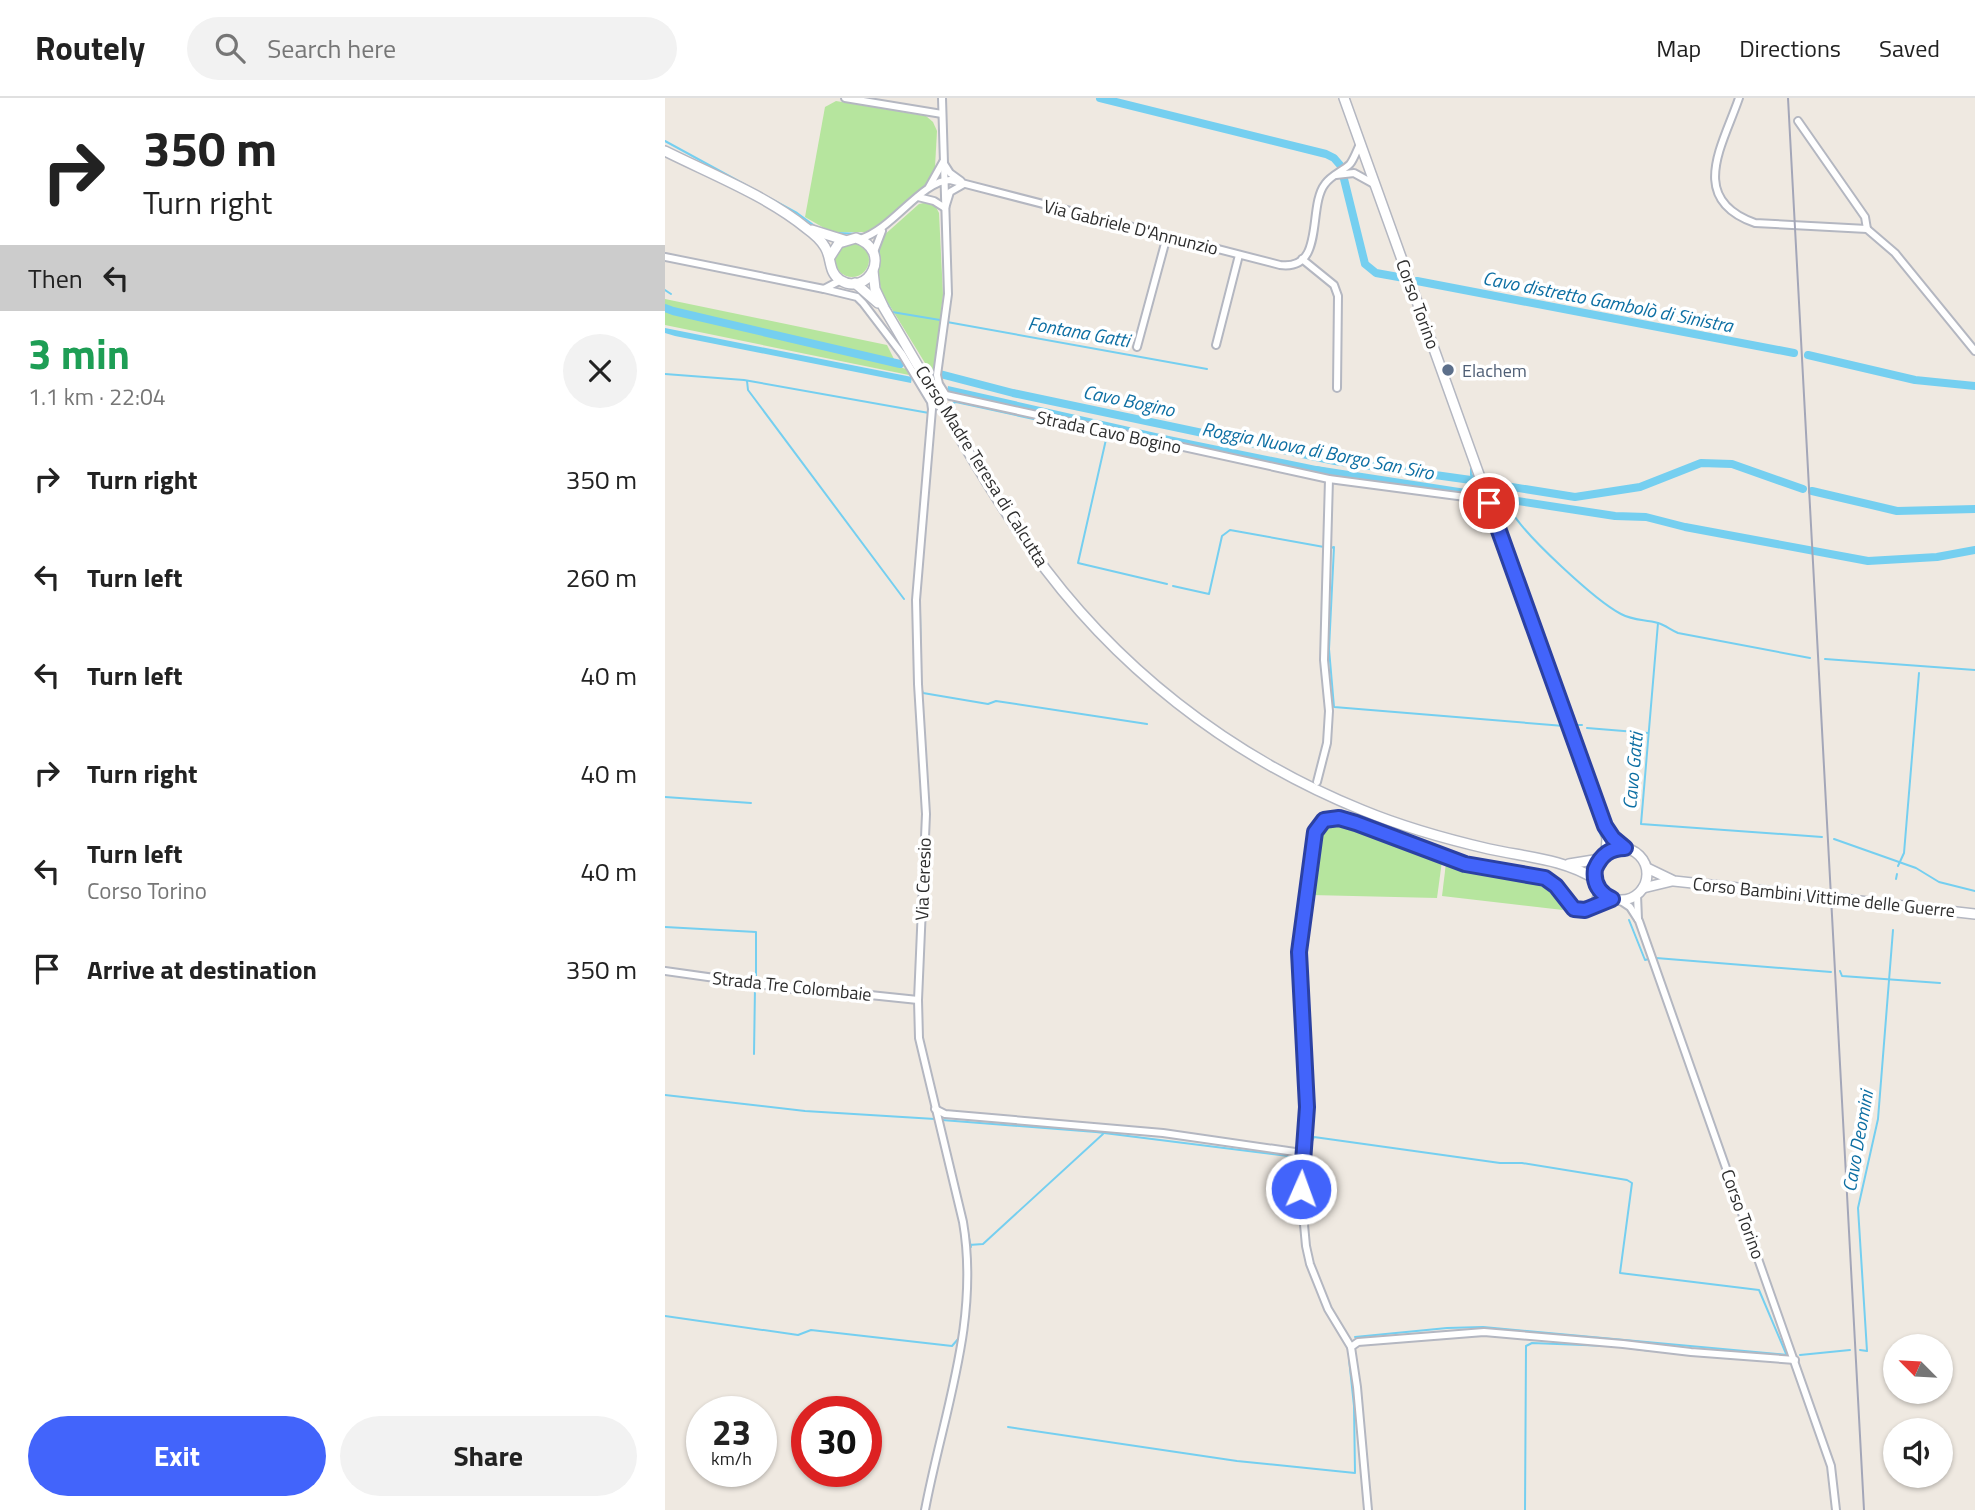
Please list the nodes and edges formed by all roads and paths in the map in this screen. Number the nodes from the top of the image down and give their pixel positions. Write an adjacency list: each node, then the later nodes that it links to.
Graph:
1 (845, 98): 5 (street)
2 (942, 98): 5 (street)
3 (1344, 98): 7 (main road, Corso Torino)
4 (1739, 98): 22 (street)
5 (942, 114): 9 (street)
6 (1798, 121): 22 (street)
7 (1360, 144): 10 (street); 11 (main road, Corso Torino)
8 (665, 151): 20 (main road)
9 (943, 162): 14 (street); 15 (street); 17 (street)
10 (1350, 164): 11 (street); 13 (street)
11 (1367, 164): 12 (street); 16 (main road, Corso Torino)
12 (1354, 173): 13 (street); 16 (street)
13 (1336, 175): 29 (street)
14 (943, 180): 15 (street, Via Gabriele D'Annunzio); 17 (street); 19 (street, Strada Cavo Bogino)
15 (966, 183): 19 (street); 23 (street, Via Gabriele D'Annunzio)
16 (1374, 184): 41 (main road, Corso Torino)
17 (928, 188): 18 (street)
18 (918, 197): 19 (street); 21 (street)
19 (945, 208): 40 (street, Strada Cavo Bogino)
20 (806, 228): 25 (main road); 30 (main road)
21 (883, 229): 24 (street); 26 (street)
22 (1867, 229): 38 (street)
23 (1167, 236): 27 (street, Via Gabriele D'Annunzio); 37 (street)
24 (860, 239): 25 (main road); 26 (main road)
25 (844, 240): 30 (main road)
26 (874, 252): 31 (main road)
27 (1239, 255): 29 (street, Via Gabriele D'Annunzio); 36 (street)
28 (665, 257): 34 (street)
29 (1303, 259): 39 (street)
30 (831, 262): 32 (main road); 34 (street)
31 (873, 271): 33 (main road); 35 (main road, Corso Madre Teresa di Calcutta)
32 (841, 280): 33 (main road); 34 (street)
33 (855, 283): 35 (main road, Corso Madre Teresa di Calcutta)
34 (825, 288): 56 (street, Via Ceresio)
35 (884, 308): 46 (main road, Corso Madre Teresa di Calcutta)
36 (1216, 345)
37 (1137, 346)
38 (1975, 351)
39 (1337, 388)
40 (1329, 480): 41 (street, Strada Cavo Bogino); 42 (street)
41 (1487, 496): 43 (main road, Corso Torino)
42 (1317, 782)
43 (1605, 826): 44 (main road, Corso Torino); 45 (main road, Corso Torino)
44 (1625, 848): 45 (main road); 47 (main road)
45 (1603, 856): 46 (main road); 49 (main road)
46 (1563, 864): 49 (main road)
47 (1647, 868): 48 (main road); 50 (main road)
48 (1674, 881): 50 (main road); 53 (main road, Corso Bambini Vittime delle Guerre, bridge)
49 (1596, 883): 51 (main road); 52 (street)
50 (1640, 892): 51 (main road); 54 (street, Corso Torino)
51 (1616, 900): 52 (street); 54 (street, Corso Torino)
52 (1593, 905): 58 (street)
53 (1975, 914)
54 (1639, 921): 60 (street, Corso Torino)
55 (665, 971): 56 (street, Strada Tre Colombaie)
56 (918, 1000): 57 (street, Via Ceresio)
57 (935, 1109): 58 (street); 61 (street, Via Ceresio)
58 (1302, 1153): 59 (street)
59 (1351, 1347): 60 (street); 62 (street)
60 (1795, 1360): 63 (street, Corso Torino)
61 (925, 1510)
62 (1368, 1510)
63 (1836, 1510)

